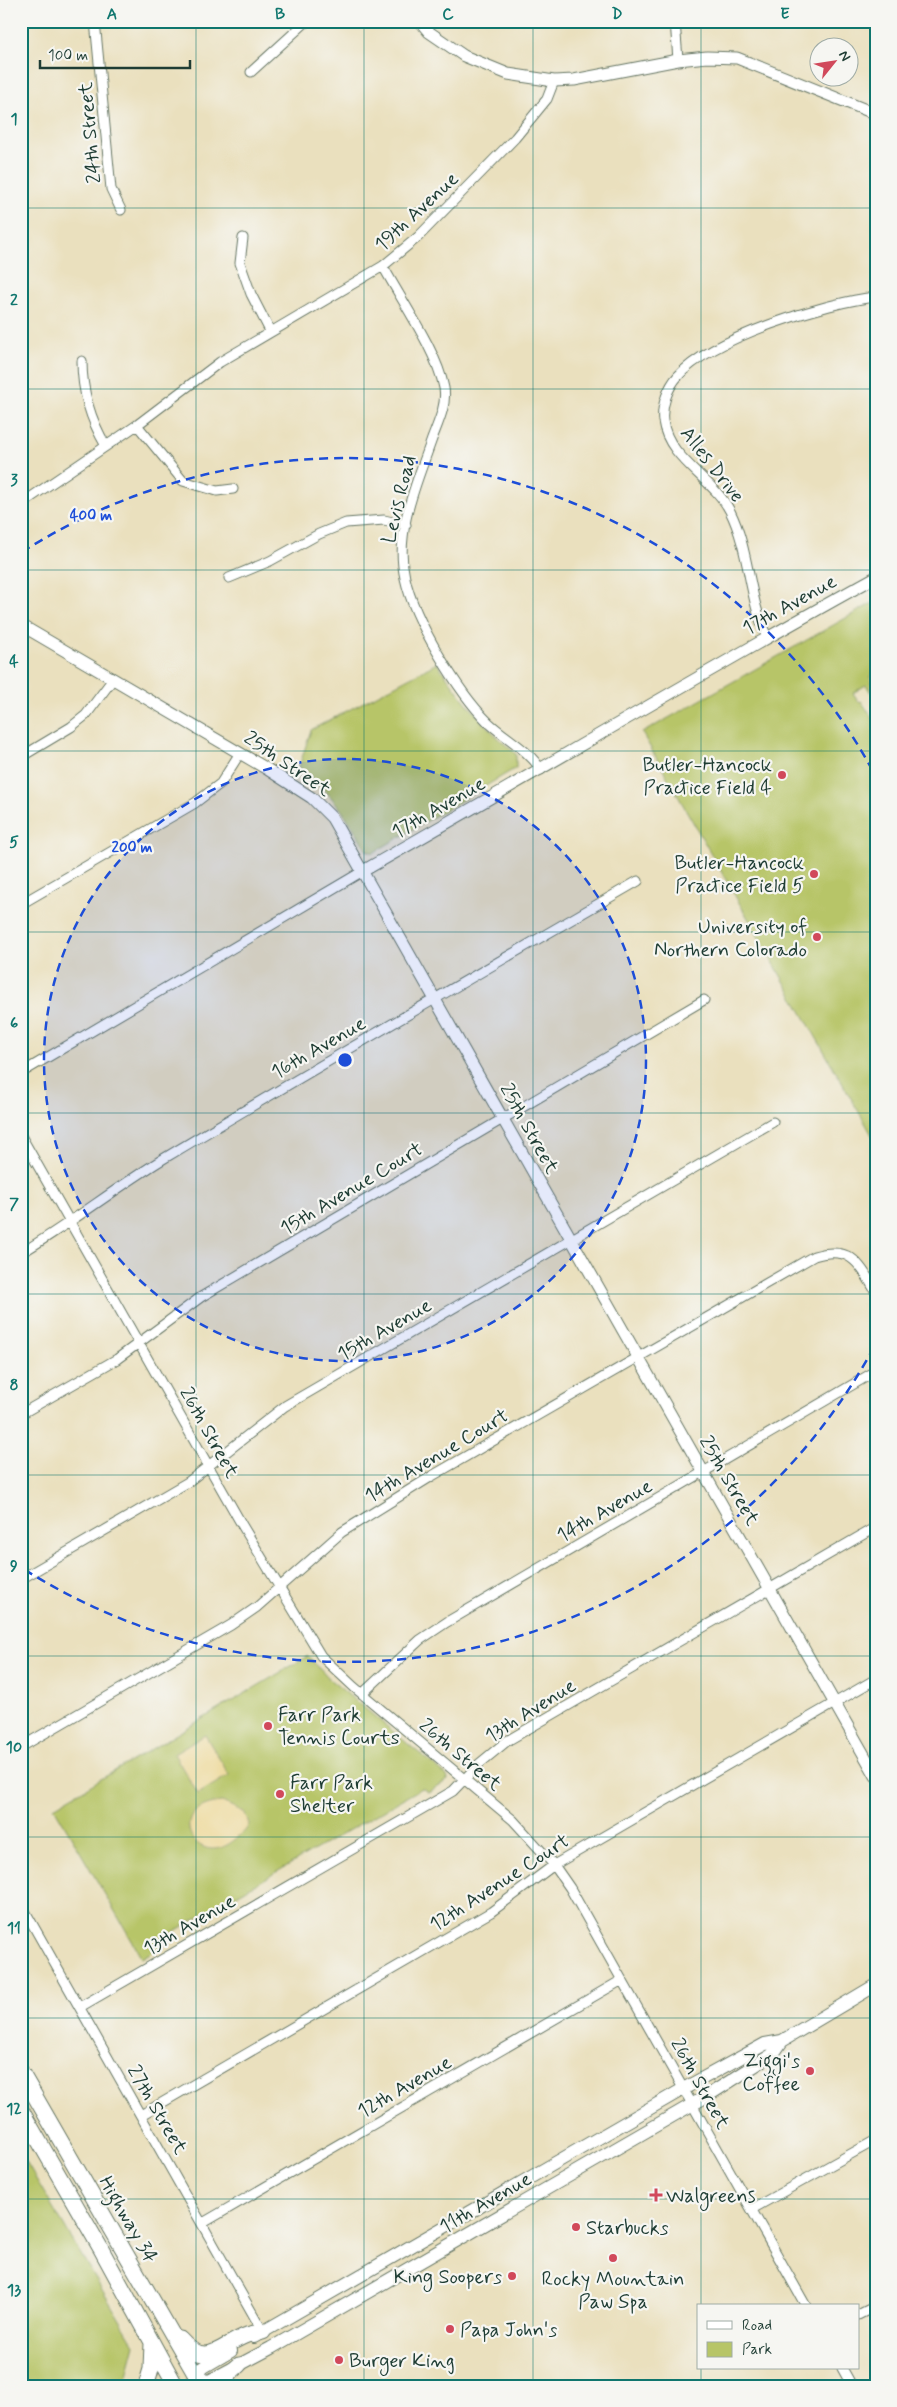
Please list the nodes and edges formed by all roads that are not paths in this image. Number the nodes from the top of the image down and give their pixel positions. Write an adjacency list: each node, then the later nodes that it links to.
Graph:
1 (95, 21): 9 (street, 24th Street)
2 (307, 21): 6 (street)
3 (420, 21): 7 (street)
4 (675, 21): 5 (street)
5 (678, 60): 7 (street); 8 (street)
6 (251, 72)
7 (554, 81): 11 (street, 19th Avenue)
8 (876, 114)
9 (121, 210)
10 (243, 238): 13 (street)
11 (383, 266): 13 (street, 19th Avenue); 19 (street, Levis Road)
12 (876, 297): 23 (street, Alles Drive)
13 (270, 331): 15 (street, 19th Avenue)
14 (82, 361): 16 (street)
15 (137, 425): 16 (street, 19th Avenue); 17 (street)
16 (106, 446): 18 (street, 19th Avenue)
17 (233, 489)
18 (21, 504)
19 (406, 525): 21 (street); 27 (street, Levis Road)
20 (876, 577): 23 (street, 17th Avenue)
21 (229, 578)
22 (21, 625): 24 (street, 25th Street)
23 (767, 637): 27 (street, 17th Avenue)
24 (113, 679): 25 (street, 25th Street); 26 (street)
25 (240, 753): 28 (street, 25th Street); 30 (street)
26 (21, 757)
27 (541, 770): 28 (street, 17th Avenue)
28 (363, 871): 31 (street, 25th Street); 33 (street, 17th Avenue)
29 (638, 881): 31 (street, 16th Avenue)
30 (21, 904)
31 (435, 999): 34 (street, 25th Street); 37 (street, 16th Avenue)
32 (704, 1000): 34 (street, 15th Avenue Court)
33 (21, 1073)
34 (504, 1118): 38 (street, 25th Street); 41 (street, 15th Avenue Court)
35 (773, 1122): 38 (street, 15th Avenue)
36 (21, 1136): 37 (street, 26th Street)
37 (71, 1222): 39 (street, 16th Avenue); 41 (street, 26th Street)
38 (571, 1239): 42 (street, 25th Street); 45 (street, 15th Avenue)
39 (21, 1253)
40 (876, 1292): 42 (street, 14th Avenue Court)
41 (140, 1344): 44 (street, 15th Avenue Court); 45 (street, 26th Street)
42 (638, 1358): 46 (street, 25th Street); 49 (street, 14th Avenue Court)
43 (876, 1372): 46 (street, 14th Avenue)
44 (21, 1414)
45 (209, 1466): 48 (street, 15th Avenue); 49 (street, 26th Street)
46 (704, 1472): 50 (street, 25th Street); 52 (street, 14th Avenue)
47 (876, 1527): 50 (street, 13th Avenue)
48 (21, 1579)
49 (278, 1588): 52 (street, 26th Street); 54 (street, 14th Avenue Court)
50 (770, 1588): 53 (street, 25th Street); 56 (street, 13th Avenue)
51 (876, 1679): 53 (street, 12th Avenue Court)
52 (362, 1694): 56 (street, 26th Street)
53 (835, 1703): 55 (street, 25th Street); 57 (street, 12th Avenue Court)
54 (21, 1747)
55 (876, 1776)
56 (466, 1780): 57 (street, 26th Street); 61 (street, 13th Avenue)
57 (554, 1865): 59 (street, 26th Street); 67 (street, 12th Avenue Court)
58 (21, 1904): 61 (street, 27th Street)
59 (622, 1980): 64 (street, 26th Street); 70 (street, 12th Avenue)
60 (876, 1985): 62 (main road, 11th Avenue)
61 (80, 2007): 67 (street, 27th Street)
62 (782, 2041): 64 (main road, 11th Avenue); 65 (main road, 11th Avenue)
63 (21, 2072): 74 (highway, Highway 34)
64 (685, 2088): 65 (street, 26th Street); 75 (main road, 11th Avenue)
65 (693, 2104): 69 (street, 26th Street); 77 (main road, 11th Avenue)
66 (21, 2110): 76 (highway, Highway 34)
67 (141, 2115): 70 (street, 27th Street)
68 (876, 2140): 69 (street)
69 (752, 2209): 71 (street, 26th Street)
70 (203, 2223): 75 (street, 27th Street)
71 (805, 2304)
72 (876, 2306): 73 (street)
73 (860, 2314)
74 (166, 2322): 75 (highway); 79 (highway, Highway 34)
75 (263, 2332): 79 (main road, 11th Avenue)
76 (152, 2342): 80 (highway); 81 (highway, Highway 34)
77 (239, 2366): 79 (main road, 11th Avenue); 82 (highway)
78 (843, 2370): 83 (street)
79 (195, 2383)
80 (146, 2386)
81 (176, 2386)
82 (222, 2386)
83 (852, 2386)

